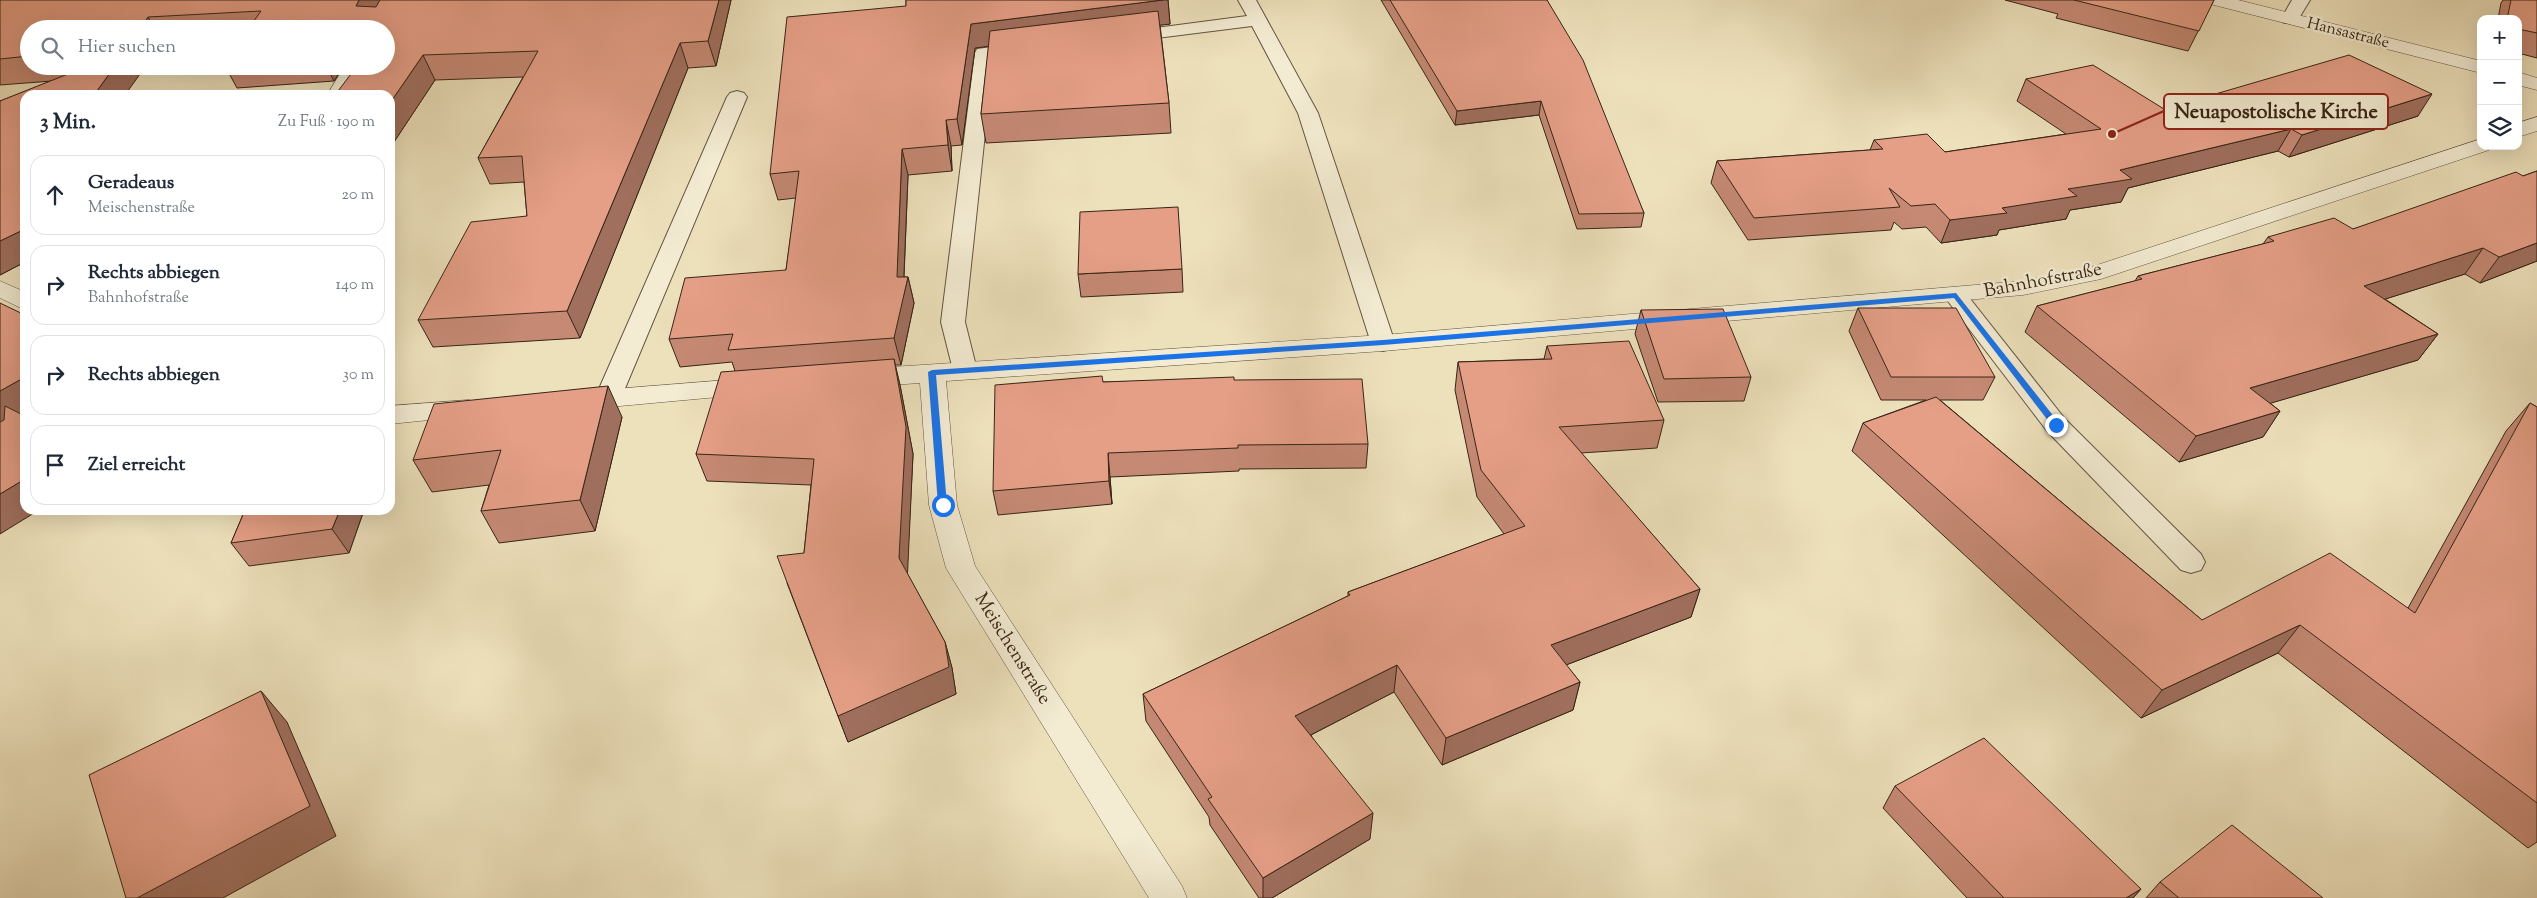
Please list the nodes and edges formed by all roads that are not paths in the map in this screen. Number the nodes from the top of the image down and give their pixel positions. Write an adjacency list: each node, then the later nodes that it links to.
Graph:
1 (1247, 0): 5 (lane)
2 (2216, 0): 4 (street, Hansastraße)
3 (2301, 0): 4 (lane)
4 (2290, 19): 8 (street, Hansastraße)
5 (1259, 20): 6 (lane); 18 (lane)
6 (1106, 39)
7 (1040, 46): 19 (lane)
8 (2477, 66)
9 (349, 75): 12 (street)
10 (2522, 79): 11 (street)
11 (2537, 84)
12 (340, 90)
13 (737, 97): 23 (lane)
14 (2537, 123): 15 (street)
15 (2522, 129)
16 (2477, 146): 17 (street, Bahnhofstraße)
17 (1956, 296): 18 (street, Bahnhofstraße); 27 (lane)
18 (1383, 343): 19 (street, Bahnhofstraße)
19 (965, 370): 20 (street, Bahnhofstraße)
20 (932, 372): 21 (street, Bahnhofstraße); 28 (street, Meischenstraße)
21 (834, 380)
22 (775, 385): 23 (street)
23 (608, 398): 24 (street)
24 (548, 403)
25 (489, 408): 26 (street)
26 (395, 414)
27 (2191, 562)
28 (1169, 898)

